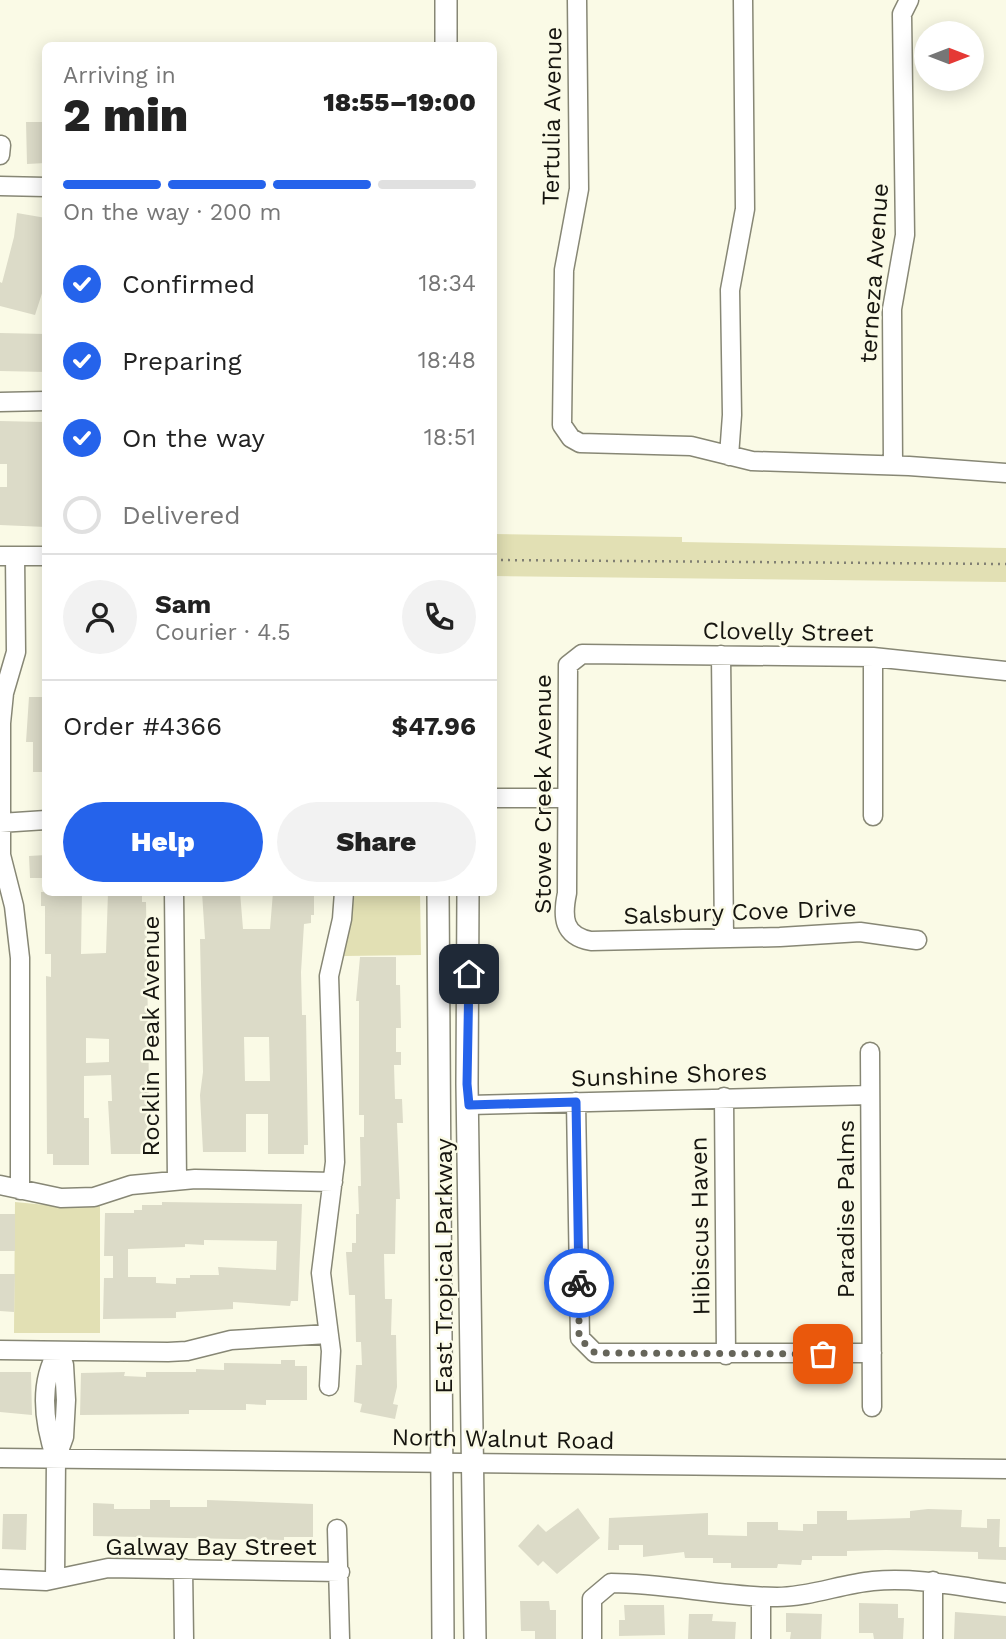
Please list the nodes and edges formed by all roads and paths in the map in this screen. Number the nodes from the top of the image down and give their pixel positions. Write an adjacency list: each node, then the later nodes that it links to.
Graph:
1 (446, 0): 5 (main road)
2 (578, 0): 12 (street, Tertulia Avenue)
3 (743, 0): 12 (street)
4 (909, 1): 13 (street, terneza Avenue)
5 (446, 42)
6 (1, 145): 7 (street)
7 (0, 155)
8 (0, 186): 9 (street)
9 (42, 187)
10 (42, 401): 11 (street)
11 (0, 402)
12 (729, 456): 13 (street)
13 (893, 465): 14 (street)
14 (1006, 473)
15 (7, 556): 16 (street); 27 (street)
16 (42, 556)
17 (497, 559): 18 (path)
18 (1006, 564)
19 (721, 655): 20 (street, Clovelly Street); 21 (street, Clovelly Street); 33 (street)
20 (873, 657): 22 (street, Clovelly Street); 25 (street)
21 (571, 660): 24 (street, Stowe Creek Avenue)
22 (1006, 671)
23 (497, 798): 24 (street)
24 (567, 798): 32 (street, Stowe Creek Avenue)
25 (873, 816)
26 (42, 820): 27 (street)
27 (0, 823): 43 (street)
28 (174, 896): 40 (street, Rocklin Peak Avenue)
29 (344, 896): 41 (street)
30 (438, 896): 55 (main road, East Tropical Parkway)
31 (468, 896): 39 (main road, East Tropical Parkway)
32 (568, 929): 33 (street, Salsbury Cove Drive)
33 (724, 937): 34 (street, Salsbury Cove Drive)
34 (917, 940)
35 (870, 1052): 36 (street, Paradise Palms)
36 (870, 1095): 37 (street, Sunshine Shores); 47 (street, Paradise Palms)
37 (723, 1097): 38 (street, Sunshine Shores); 48 (street, Hibiscus Haven)
38 (576, 1102): 39 (street, Sunshine Shores); 48 (street)
39 (469, 1105): 56 (main road, East Tropical Parkway)
40 (177, 1180): 41 (street); 43 (street)
41 (333, 1182): 44 (street)
42 (0, 1185): 43 (street)
43 (20, 1190)
44 (328, 1334): 46 (street); 49 (street)
45 (0, 1350): 46 (street)
46 (58, 1351): 50 (street); 51 (street)
47 (872, 1353): 48 (street); 52 (street, Paradise Palms)
48 (726, 1355)
49 (329, 1386)
50 (46, 1400): 51 (street); 54 (street)
51 (66, 1400): 54 (street)
52 (872, 1407)
53 (0, 1458): 54 (street, North Walnut Road)
54 (56, 1459): 55 (street, North Walnut Road); 62 (street)
55 (440, 1463): 56 (street, North Walnut Road); 68 (main road, East Tropical Parkway)
56 (472, 1463): 57 (street, North Walnut Road); 69 (main road, East Tropical Parkway)
57 (1006, 1469)
58 (337, 1529): 60 (street)
59 (183, 1568): 60 (street, Galway Bay Street); 62 (street, Galway Bay Street); 66 (street)
60 (340, 1572): 67 (street)
61 (0, 1579): 62 (street, Galway Bay Street)
62 (55, 1579)
63 (933, 1581): 64 (street); 65 (street); 72 (street)
64 (1006, 1593)
65 (761, 1597): 70 (street); 71 (street)
66 (184, 1639)
67 (340, 1639)
68 (443, 1639)
69 (475, 1639)
70 (592, 1639)
71 (761, 1639)
72 (933, 1639)

